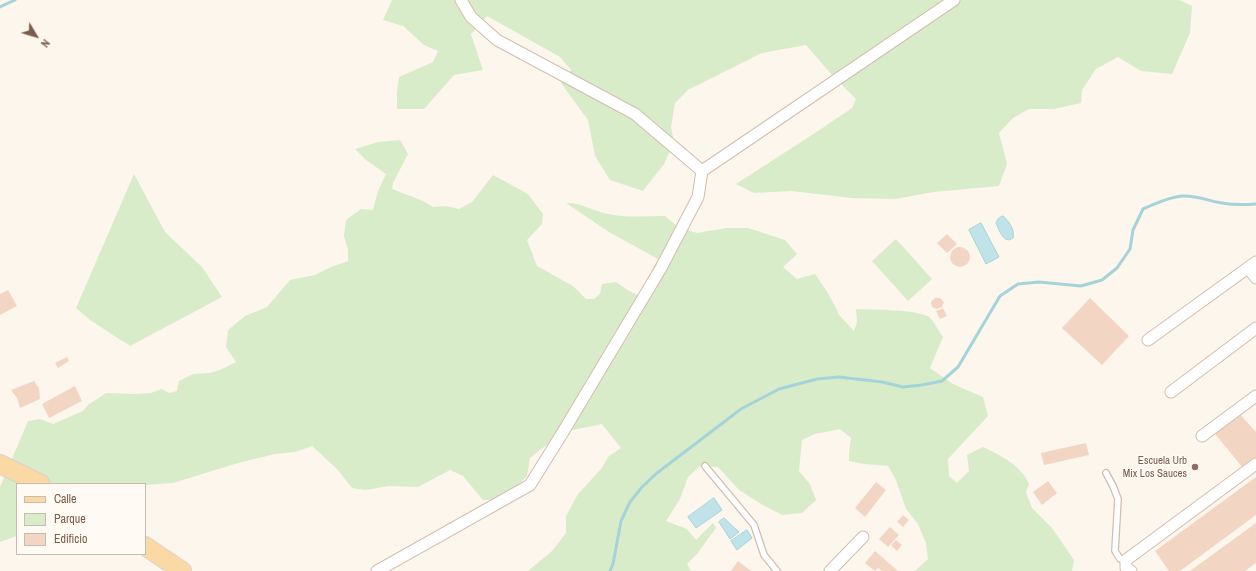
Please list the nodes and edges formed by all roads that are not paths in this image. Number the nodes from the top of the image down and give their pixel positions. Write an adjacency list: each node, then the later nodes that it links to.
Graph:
1 (461, 0): 3 (street)
2 (954, 0): 3 (street)
3 (702, 171): 20 (street)
4 (1252, 265): 5 (street); 7 (street)
5 (1256, 278)
6 (1256, 328): 8 (street)
7 (1148, 340)
8 (1171, 392)
9 (1256, 396): 10 (street)
10 (1202, 436)
11 (0, 464): 15 (main road)
12 (1256, 464): 18 (street)
13 (705, 466): 21 (lane)
14 (1106, 473): 18 (lane)
15 (39, 483)
16 (863, 537): 22 (street)
17 (146, 547): 19 (main road)
18 (1126, 560): 23 (street)
19 (182, 571)
20 (377, 571)
21 (777, 571)
22 (830, 571)
23 (1131, 571)

